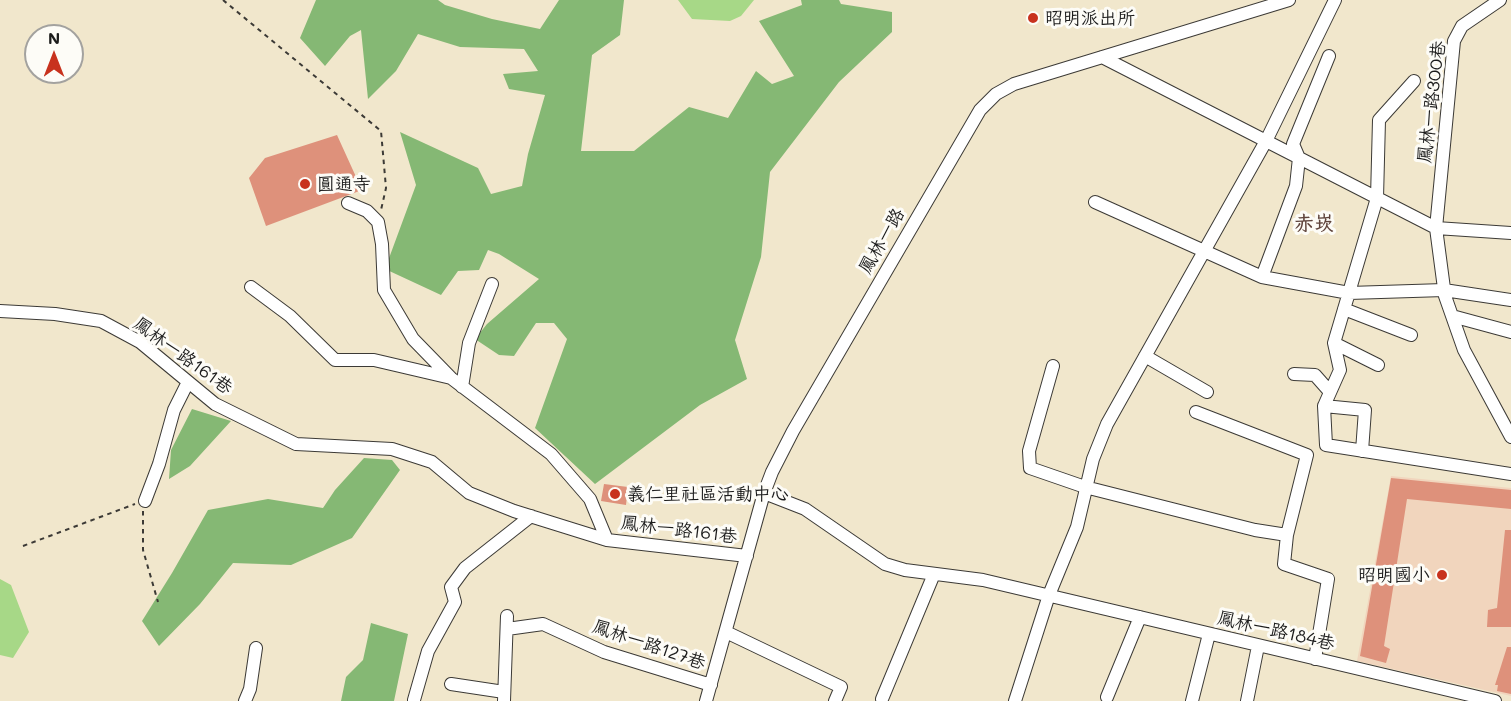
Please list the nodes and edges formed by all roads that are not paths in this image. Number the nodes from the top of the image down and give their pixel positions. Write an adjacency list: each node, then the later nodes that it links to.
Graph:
1 (1289, 0): 5 (street, 鳳林一路)
2 (1335, 0): 7 (street)
3 (1500, 0): 12 (street, 鳳林一路300巷)
4 (1329, 56): 8 (street)
5 (1102, 57): 7 (street); 42 (street, 鳳林一路)
6 (1414, 81): 9 (street)
7 (1266, 141): 8 (street); 14 (street)
8 (1299, 158): 9 (street); 15 (street)
9 (1377, 198): 12 (street); 19 (street)
10 (1095, 202): 14 (street)
11 (348, 203): 31 (street, 鳳林一路161巷)
12 (1436, 228): 13 (street); 18 (street, 鳳林一路300巷)
13 (1511, 233)
14 (1205, 249): 15 (street); 27 (street)
15 (1262, 277): 19 (street)
16 (492, 284): 33 (street)
17 (251, 288): 31 (street)
18 (1444, 290): 19 (street); 20 (street); 23 (street, 鳳林一路300巷)
19 (1349, 293): 21 (street)
20 (1511, 300)
21 (1344, 309): 25 (street); 26 (street)
22 (0, 311): 32 (street, 鳳林一路161巷)
23 (1452, 316): 24 (street); 38 (street, 鳳林一路300巷)
24 (1511, 332)
25 (1411, 335)
26 (1334, 344): 28 (street); 35 (street)
27 (1146, 356): 34 (street); 41 (street)
28 (1378, 365)
29 (1053, 366): 41 (street)
30 (1294, 374): 35 (street)
31 (451, 378): 33 (street, 鳳林一路161巷)
32 (188, 382): 43 (street); 44 (street, 鳳林一路161巷)
33 (462, 387): 46 (street, 鳳林一路161巷)
34 (1207, 392)
35 (1330, 392): 36 (street)
36 (1324, 406): 39 (street); 39 (street)
37 (1196, 412): 45 (street)
38 (1511, 437)
39 (1362, 451): 40 (street)
40 (1511, 474)
41 (1085, 487): 45 (street); 49 (street)
42 (764, 493): 47 (street, 鳳林一路); 48 (street, 鳳林一路184巷)
43 (145, 501)
44 (531, 516): 46 (street, 鳳林一路161巷); 63 (street)
45 (1287, 535): 57 (street)
46 (607, 540): 47 (street, 鳳林一路161巷)
47 (747, 556): 53 (street, 鳳林一路)
48 (934, 573): 49 (street, 鳳林一路184巷); 62 (street)
49 (1049, 595): 51 (street, 鳳林一路184巷); 67 (street)
50 (507, 616): 52 (street)
51 (1140, 617): 54 (street, 鳳林一路184巷); 61 (street)
52 (507, 629): 59 (street, 鳳林一路127巷); 60 (street)
53 (726, 632): 59 (street, 鳳林一路); 66 (street)
54 (1209, 634): 55 (street, 鳳林一路184巷); 68 (street)
55 (1258, 646): 57 (street, 鳳林一路184巷); 69 (street)
56 (256, 648): 64 (street)
57 (1315, 659): 70 (street, 鳳林一路184巷)
58 (451, 684): 60 (street)
59 (711, 685): 65 (street, 鳳林一路)
60 (504, 696)
61 (1107, 697)
62 (882, 699)
63 (414, 700)
64 (245, 701)
65 (706, 701)
66 (835, 701)
67 (1015, 701)
68 (1191, 701)
69 (1247, 701)
70 (1495, 701)

